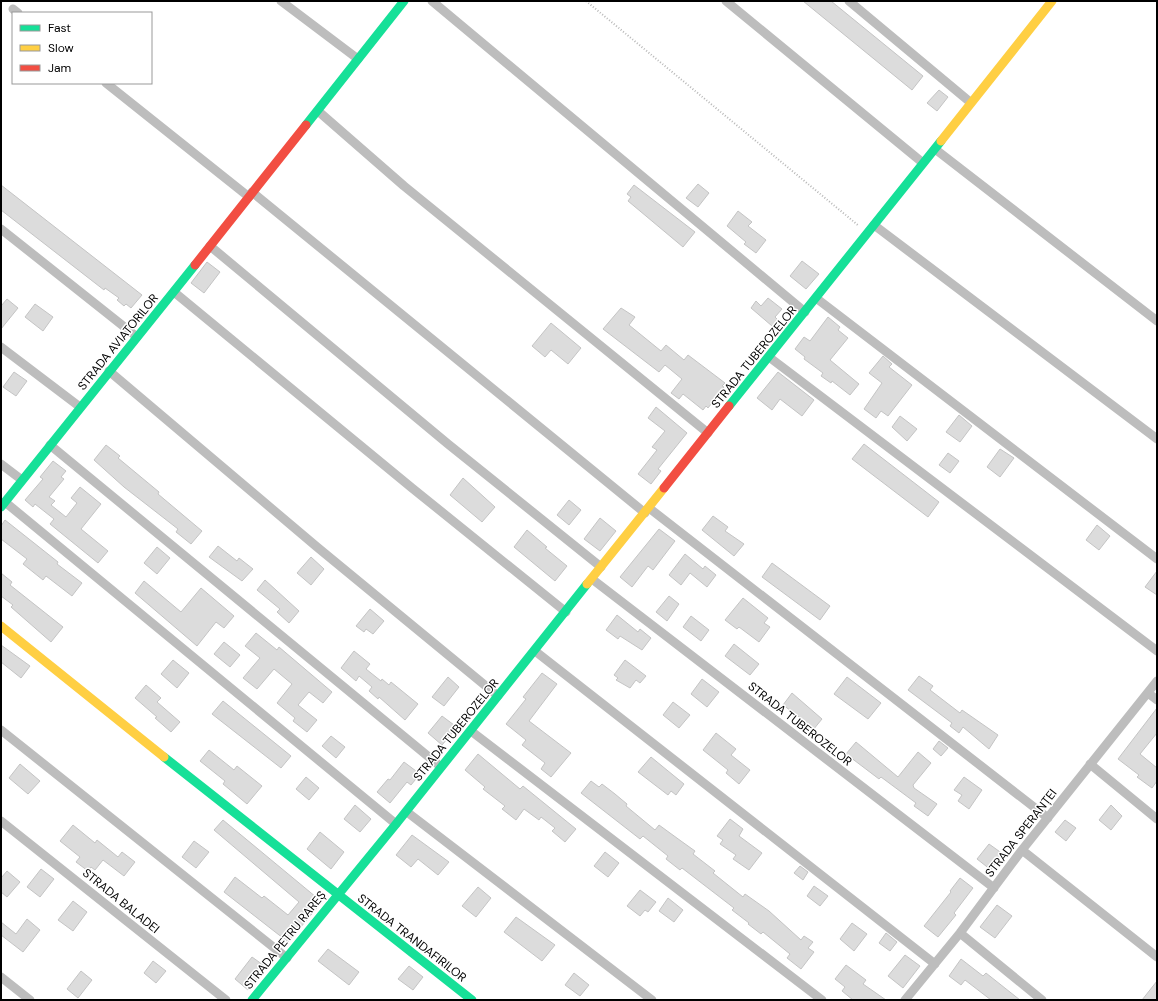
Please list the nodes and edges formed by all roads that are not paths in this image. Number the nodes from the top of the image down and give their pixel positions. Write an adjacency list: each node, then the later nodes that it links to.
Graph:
1 (281, 1): 7 (street)
2 (404, 1): 7 (street, STRADA AVIATORILOR)
3 (432, 1): 19 (street)
4 (726, 1): 12 (street)
5 (849, 1): 9 (street)
6 (1052, 1): 9 (street, STRADA TUBEROZELOR)
7 (358, 59): 10 (street, STRADA AVIATORILOR)
8 (107, 84): 13 (street)
9 (970, 102): 11 (street, STRADA TUBEROZELOR)
10 (318, 111): 13 (street, STRADA AVIATORILOR); 26 (street)
11 (935, 149): 12 (street, STRADA TUBEROZELOR); 20 (street)
12 (923, 164): 14 (street, STRADA TUBEROZELOR)
13 (251, 194): 16 (street, STRADA AVIATORILOR); 32 (street)
14 (874, 225): 18 (street, STRADA TUBEROZELOR); 27 (street)
15 (1, 229): 21 (street)
16 (210, 246): 17 (street, STRADA AVIATORILOR); 34 (street)
17 (174, 292): 21 (street, STRADA AVIATORILOR); 36 (street)
18 (816, 298): 19 (street, STRADA TUBEROZELOR); 33 (street)
19 (805, 312): 23 (street, STRADA TUBEROZELOR)
20 (1157, 321)
21 (138, 337): 24 (street, STRADA AVIATORILOR)
22 (1, 347): 25 (street)
23 (769, 357): 26 (street, STRADA TUBEROZELOR); 39 (street)
24 (109, 372): 25 (street, STRADA AVIATORILOR); 42 (street)
25 (80, 407): 28 (street, STRADA AVIATORILOR)
26 (708, 433): 32 (street, STRADA TUBEROZELOR)
27 (1157, 439)
28 (50, 446): 30 (street, STRADA AVIATORILOR); 47 (street)
29 (1, 464): 30 (street)
30 (22, 480): 31 (street, STRADA AVIATORILOR)
31 (3, 505): 52 (street)
32 (647, 510): 34 (street, STRADA TUBEROZELOR); 49 (street)
33 (1157, 559)
34 (601, 567): 35 (street, STRADA TUBEROZELOR)
35 (592, 579): 36 (street, STRADA TUBEROZELOR); 54 (street, STRADA TUBEROZELOR)
36 (566, 612): 38 (street, STRADA TUBEROZELOR)
37 (1, 626): 55 (street, STRADA TRANDAFIRILOR)
38 (534, 651): 42 (street, STRADA TUBEROZELOR); 59 (street)
39 (1157, 651)
40 (1157, 681): 41 (street, STRADA SPERANȚEI)
41 (1148, 693): 43 (street); 46 (street, STRADA SPERANȚEI)
42 (498, 696): 45 (street, STRADA TUBEROZELOR)
43 (1157, 700)
44 (1, 730): 58 (street)
45 (471, 731): 47 (street, STRADA TUBEROZELOR); 66 (street)
46 (1090, 764): 49 (street, STRADA SPERANȚEI); 50 (street)
47 (441, 767): 48 (street, STRADA TUBEROZELOR)
48 (407, 812): 52 (street, STRADA TUBEROZELOR); 65 (street)
49 (1048, 818): 53 (street, STRADA SPERANȚEI)
50 (1157, 819)
51 (1, 821): 62 (street, STRADA BALADEI)
52 (396, 824): 55 (street, STRADA TUBEROZELOR)
53 (1022, 850): 54 (street, STRADA SPERANȚEI); 57 (street)
54 (994, 888): 56 (street, STRADA SPERANȚEI)
55 (338, 895): 58 (street, STRADA PETRU RAREȘ); 64 (street, STRADA TRANDAFIRILOR)
56 (960, 933): 59 (street, STRADA SPERANȚEI); 68 (street)
57 (1157, 957)
58 (287, 958): 63 (street, STRADA PETRU RAREȘ)
59 (935, 964): 67 (street, STRADA SPERANȚEI)
60 (1, 977): 61 (street)
61 (30, 1000)
62 (226, 1000)
63 (252, 1000)
64 (472, 1000)
65 (652, 1000)
66 (822, 1000)
67 (905, 1000)
68 (1042, 1000)

